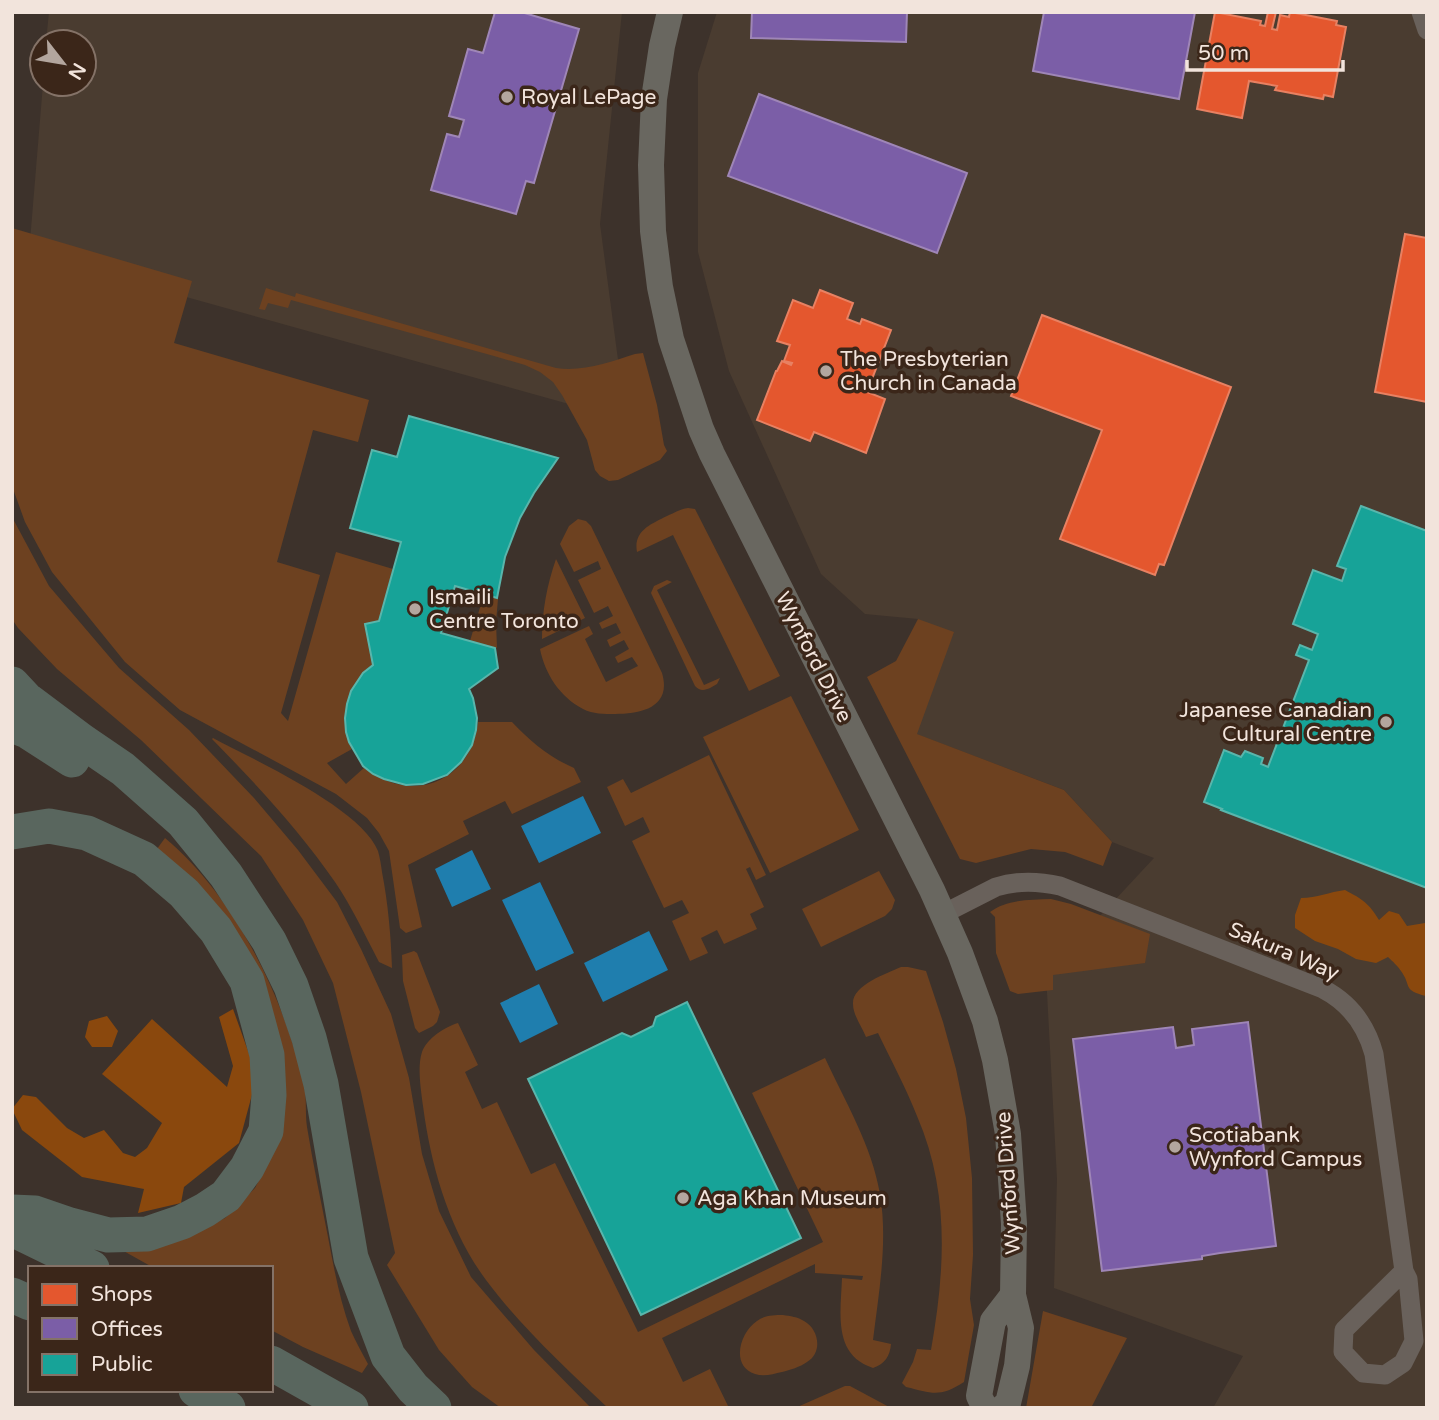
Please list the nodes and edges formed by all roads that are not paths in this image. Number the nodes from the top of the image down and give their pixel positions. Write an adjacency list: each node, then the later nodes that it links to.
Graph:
1 (670, 12): 10 (street, Wynford Drive)
2 (1421, 12): 3 (street)
3 (1427, 30)
4 (12, 684): 9 (highway)
5 (12, 725): 7 (highway)
6 (12, 744): 7 (highway)
7 (85, 768): 9 (highway)
8 (12, 832): 11 (highway)
9 (226, 875): 22 (highway)
10 (943, 914): 14 (street, Sakura Way); 16 (street, Wynford Drive)
11 (12, 1212)
12 (12, 1229): 13 (highway)
13 (88, 1266)
14 (1404, 1271): 14 (street, Sakura Way)
15 (12, 1295): 17 (highway)
16 (1013, 1295): 23 (street); 24 (street, Wynford Drive)
17 (28, 1302)
18 (273, 1364): 21 (highway)
19 (200, 1392): 20 (highway)
20 (228, 1408)
21 (351, 1408)
22 (434, 1408)
23 (985, 1408)
24 (1002, 1408)

